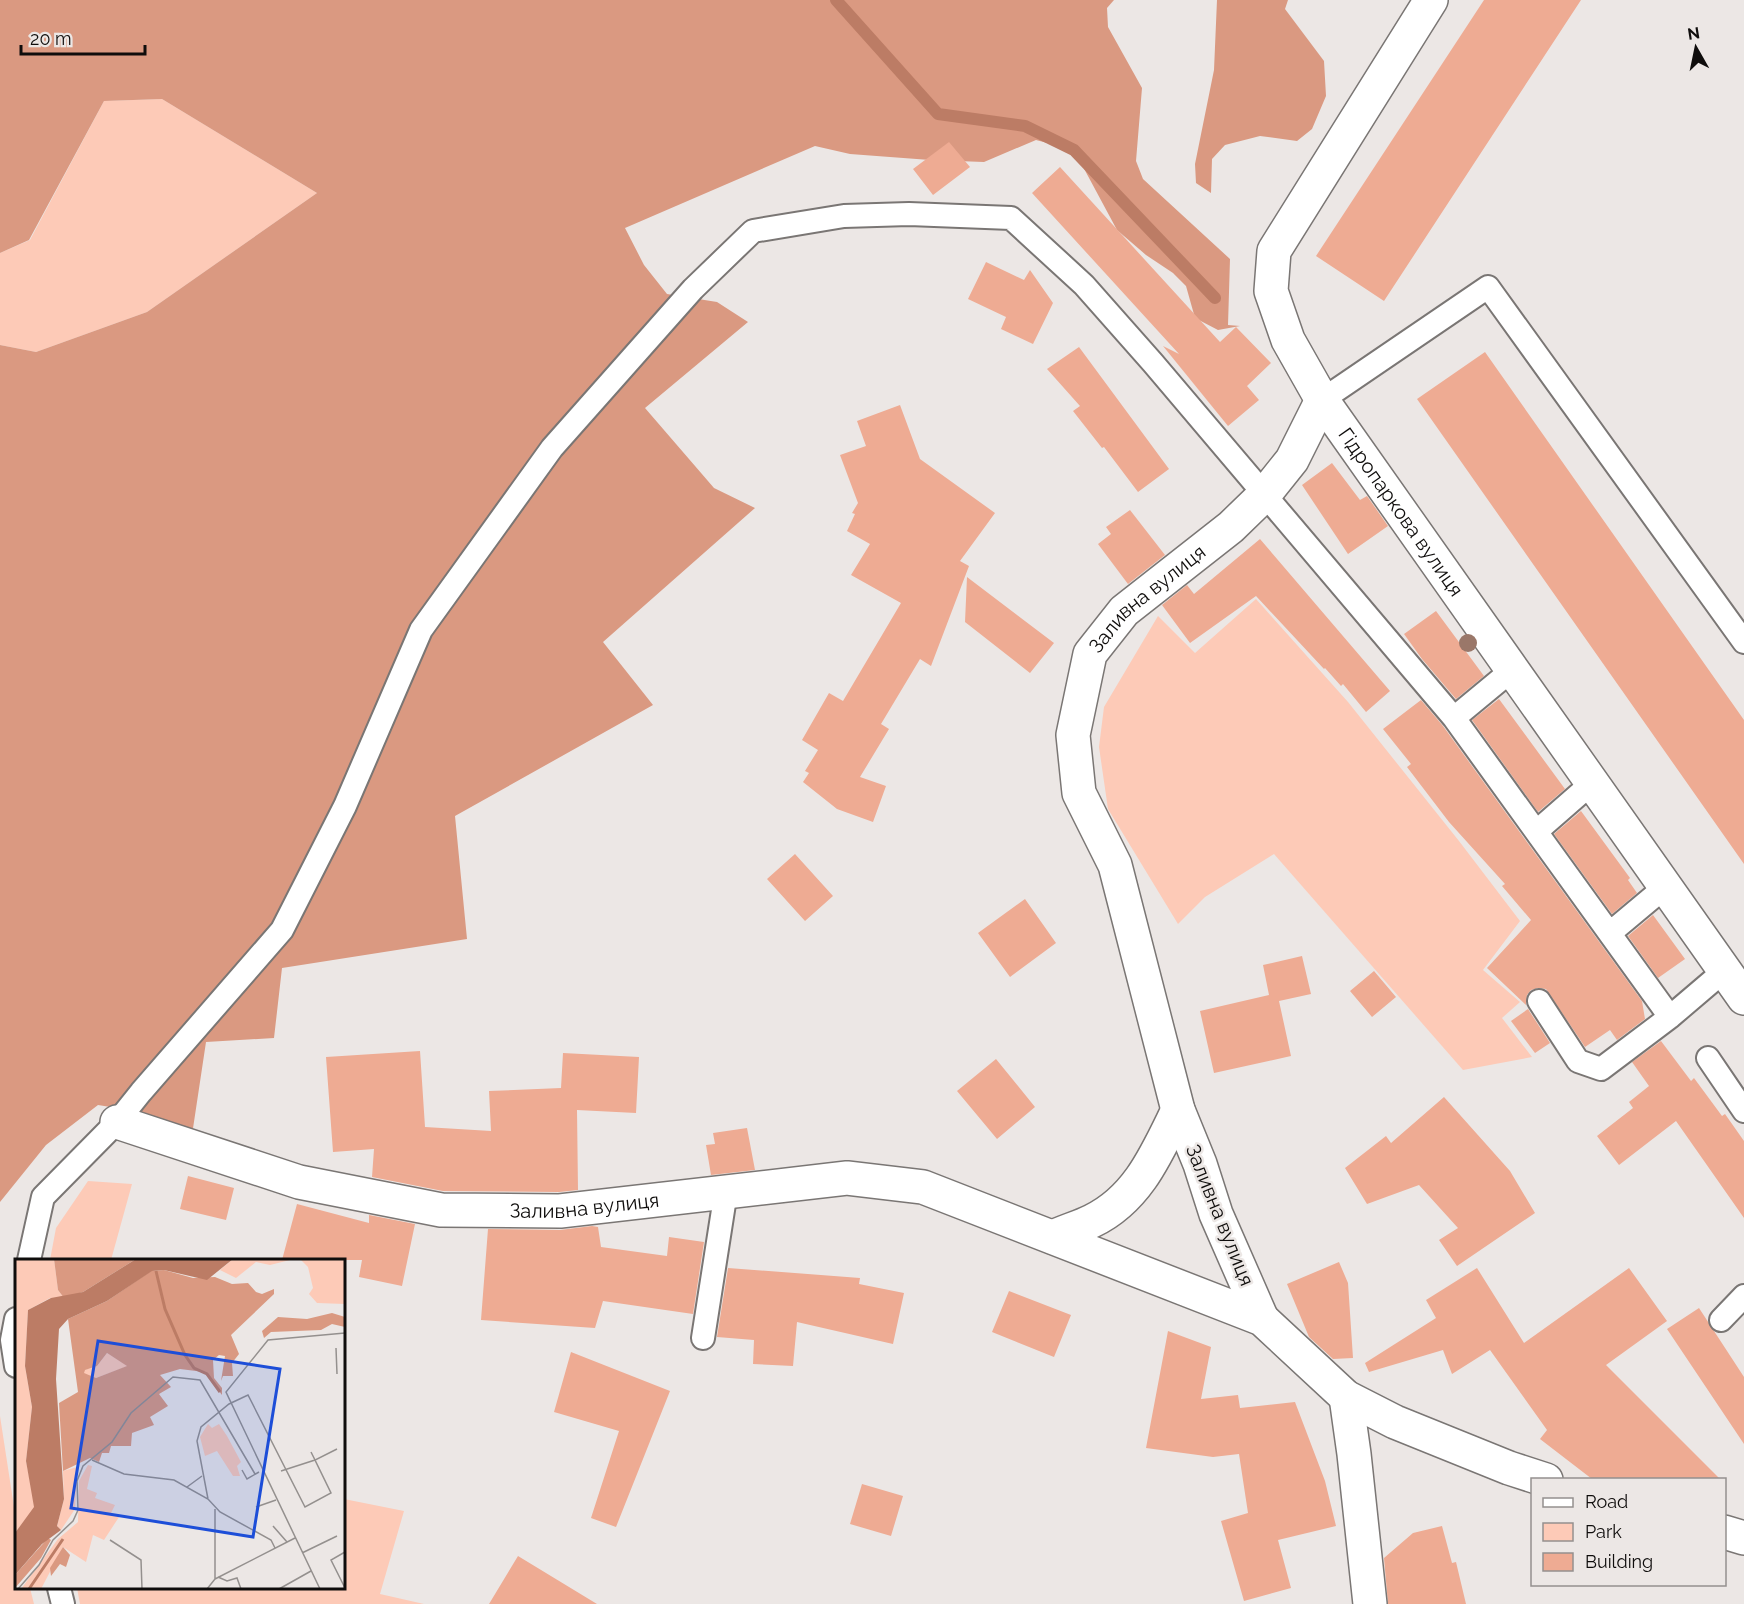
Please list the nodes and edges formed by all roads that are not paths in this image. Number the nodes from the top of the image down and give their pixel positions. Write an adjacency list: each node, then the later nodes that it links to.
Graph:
1 (1431, 0): 2 (street, Гідропаркова вулиця)
2 (1322, 400): 3 (street, Заливна вулиця); 4 (lane); 5 (street, Гідропаркова вулиця)
3 (1264, 495): 6 (lane); 16 (street, Заливна вулиця); 18 (lane)
4 (1744, 642)
5 (1512, 670): 6 (lane); 7 (street, Гідропаркова вулиця)
6 (1454, 718): 8 (lane)
7 (1592, 783): 8 (lane); 9 (street, Гідропаркова вулиця)
8 (1537, 831): 10 (lane)
9 (1665, 886): 10 (lane); 11 (street, Гідропаркова вулиця)
10 (1610, 933): 14 (lane)
11 (1724, 971): 12 (street, Гідропаркова вулиця); 14 (lane)
12 (1744, 998)
13 (1539, 1001): 14 (lane)
14 (1671, 1017)
15 (1708, 1058): 17 (lane)
16 (1178, 1110): 20 (street, Заливна вулиця); 23 (street, Заливна вулиця)
17 (1744, 1111)
18 (117, 1122): 19 (street, Заливна вулиця); 21 (lane)
19 (726, 1191): 20 (street, Заливна вулиця); 26 (lane)
20 (1053, 1237): 23 (street, Заливна вулиця)
21 (29, 1259)
22 (1744, 1296): 24 (lane)
23 (1262, 1319): 28 (street, Заливна вулиця)
24 (1721, 1320)
25 (15, 1324): 27 (lane)
26 (703, 1338)
27 (15, 1360)
28 (1346, 1397): 29 (street, Заливна вулиця); 34 (street)
29 (1543, 1478)
30 (1726, 1533): 31 (street)
31 (1744, 1538)
32 (59, 1589): 33 (lane)
33 (63, 1604)
34 (1370, 1604)

